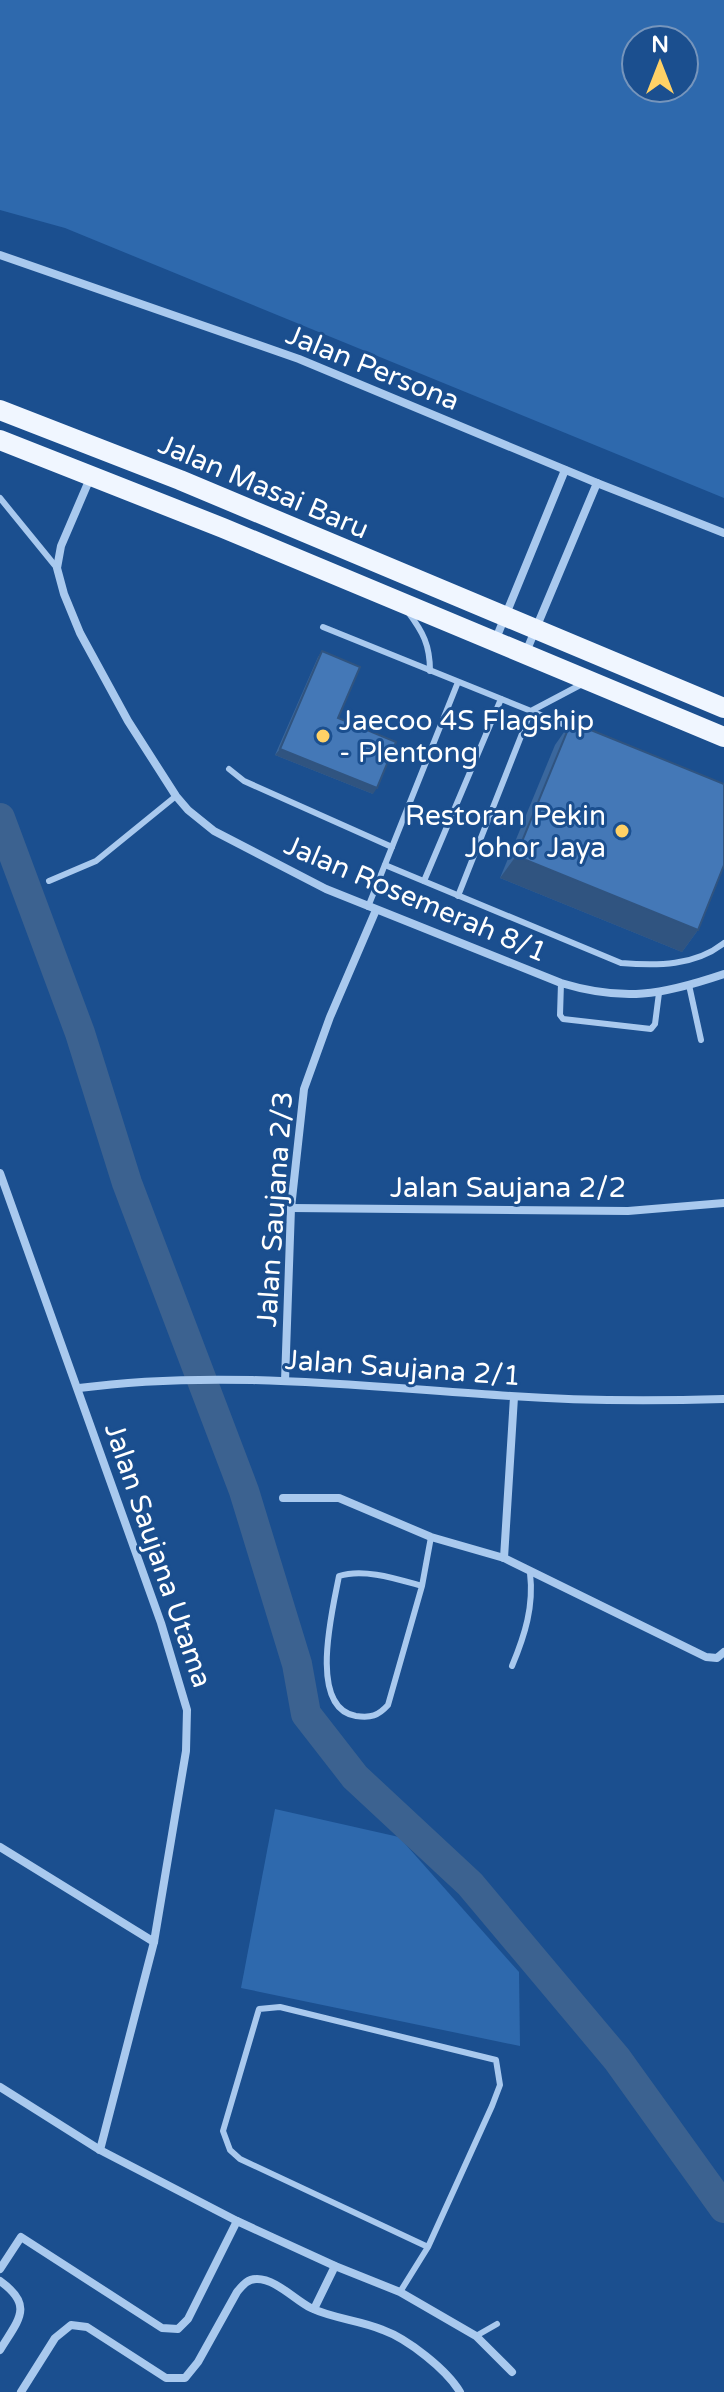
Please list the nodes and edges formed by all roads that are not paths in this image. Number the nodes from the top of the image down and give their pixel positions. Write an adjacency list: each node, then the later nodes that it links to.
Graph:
1 (0, 255): 5 (street, Jalan Persona)
2 (0, 410): 3 (main road, Jalan Masai Baru)
3 (76, 439): 6 (main road); 12 (main road, Jalan Masai Baru)
4 (0, 440): 6 (main road, Jalan Masai Baru)
5 (565, 470): 7 (street, Jalan Persona); 12 (street)
6 (91, 475): 10 (street); 11 (main road, Jalan Masai Baru)
7 (597, 483): 9 (street, Jalan Persona); 14 (street)
8 (0, 498): 10 (lane)
9 (724, 533)
10 (57, 568): 26 (street, Jalan Rosemerah 8/1)
11 (400, 601): 15 (main road, Jalan Masai Baru); 17 (lane)
12 (504, 616): 14 (main road, Jalan Masai Baru); 15 (street)
13 (323, 627): 17 (lane)
14 (535, 630): 16 (street); 21 (main road, Jalan Masai Baru)
15 (494, 641): 16 (main road, Jalan Masai Baru)
16 (525, 654): 18 (main road, Jalan Masai Baru)
17 (430, 671): 19 (lane)
18 (587, 681): 22 (lane); 24 (main road, Jalan Masai Baru)
19 (458, 682): 20 (lane); 27 (lane)
20 (501, 699): 22 (lane); 30 (lane)
21 (724, 708)
22 (531, 711): 23 (lane); 31 (lane)
23 (586, 734)
24 (724, 737)
25 (229, 769): 27 (lane)
26 (176, 796): 29 (lane); 32 (street, Jalan Rosemerah 8/1)
27 (392, 847): 28 (lane)
28 (385, 865): 30 (lane); 32 (lane)
29 (49, 881)
30 (424, 881): 31 (lane)
31 (458, 896): 33 (lane)
32 (372, 908): 35 (street, Jalan Rosemerah 8/1); 41 (street, Jalan Saujana 2/3)
33 (724, 943)
34 (724, 974): 36 (street, Jalan Rosemerah 8/1)
35 (561, 983): 37 (street, Jalan Rosemerah 8/1); 37 (lane)
36 (689, 985): 37 (street, Jalan Rosemerah 8/1); 38 (lane)
37 (659, 993)
38 (701, 1040)
39 (0, 1173): 43 (street, Jalan Saujana Utama)
40 (724, 1203): 41 (street, Jalan Saujana 2/2)
41 (291, 1208): 42 (street, Jalan Saujana 2/3)
42 (285, 1381): 43 (street, Jalan Saujana 2/1); 44 (street, Jalan Saujana 2/1)
43 (79, 1388): 54 (street, Jalan Saujana Utama)
44 (514, 1397): 45 (street, Jalan Saujana 2/1); 48 (street)
45 (724, 1399)
46 (283, 1498): 47 (street)
47 (431, 1537): 48 (street); 50 (lane)
48 (504, 1558): 49 (street)
49 (530, 1573): 51 (street); 52 (lane)
50 (422, 1586): 50 (lane)
51 (724, 1652)
52 (512, 1666)
53 (0, 1847): 54 (street)
54 (154, 1942): 56 (street, Jalan Saujana Utama)
55 (0, 2087): 56 (street)
56 (100, 2150): 57 (street)
57 (237, 2221): 59 (street); 60 (street)
58 (428, 2247): 58 (lane); 62 (lane)
59 (335, 2266): 62 (street); 63 (street)
60 (0, 2269)
61 (0, 2281): 66 (street)
62 (400, 2292): 65 (street)
63 (314, 2309): 68 (street); 69 (street)
64 (497, 2324): 65 (lane)
65 (476, 2336): 67 (street)
66 (0, 2350)
67 (512, 2372)
68 (21, 2392)
69 (460, 2392)

